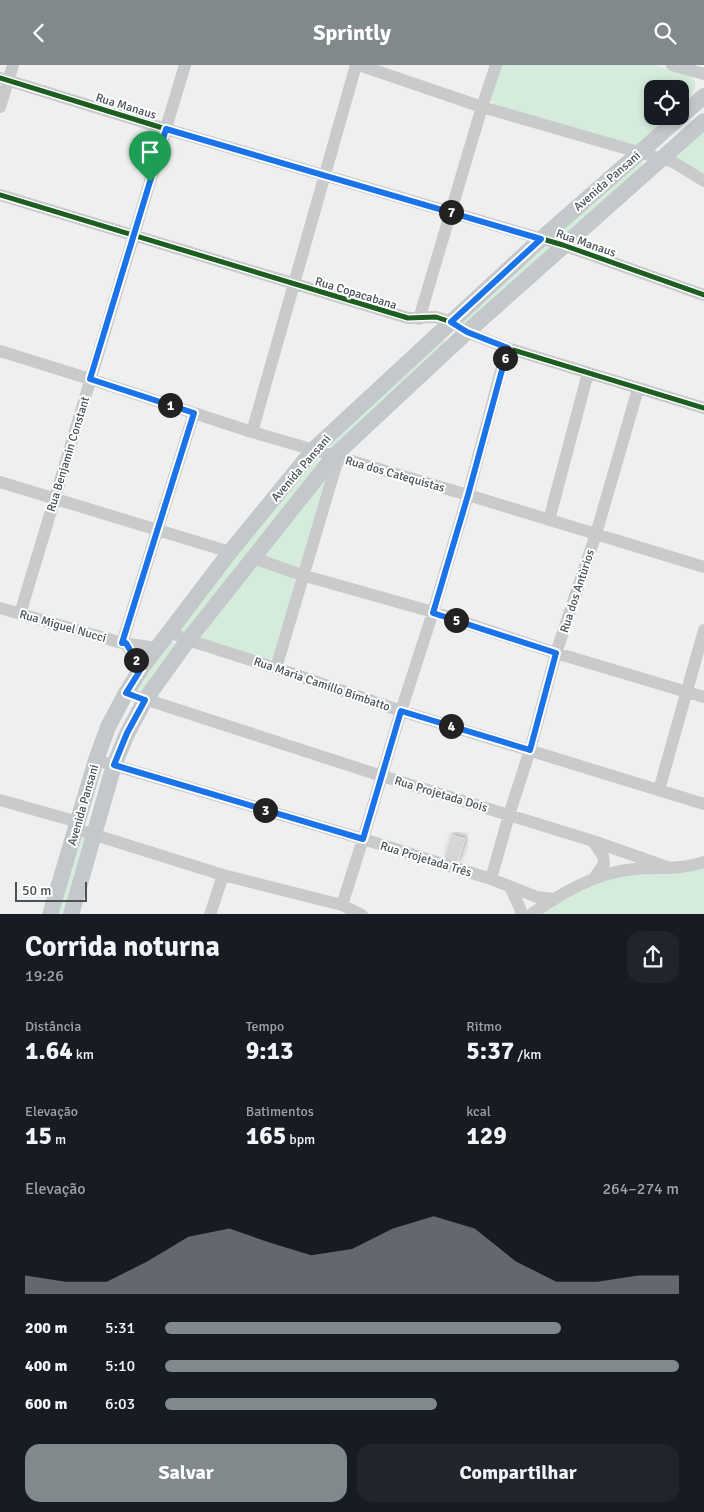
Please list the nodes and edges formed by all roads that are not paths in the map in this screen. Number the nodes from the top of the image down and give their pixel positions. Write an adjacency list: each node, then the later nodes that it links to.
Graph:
1 (13, 65): 7 (street)
2 (185, 65): 12 (street, Rua Benjamin Constant)
3 (358, 65): 10 (street); 15 (street)
4 (496, 65): 10 (street)
5 (672, 65): 6 (street)
6 (704, 74)
7 (4, 79): 9 (street); 12 (street, Rua Manaus)
8 (704, 96): 13 (main road, Avenida Pansani)
9 (0, 107)
10 (482, 107): 13 (street); 18 (street)
11 (704, 121): 14 (main road, Avenida Pansani)
12 (166, 129): 15 (street, Rua Manaus); 19 (street, Rua Benjamin Constant)
13 (640, 153): 14 (street); 20 (main road, Avenida Pansani)
14 (661, 158): 16 (street); 21 (main road, Avenida Pansani)
15 (326, 175): 18 (street, Rua Manaus); 22 (street)
16 (704, 181)
17 (0, 195): 19 (street, Rua Copacabana)
18 (450, 212): 20 (street, Rua Manaus); 24 (street)
19 (134, 235): 22 (street, Rua Copacabana); 30 (street, Rua Benjamin Constant)
20 (541, 239): 21 (street, Rua Manaus); 25 (main road, Avenida Pansani)
21 (563, 245): 23 (street, Rua Manaus); 26 (main road, Avenida Pansani)
22 (294, 285): 24 (street, Rua Copacabana); 34 (street)
23 (704, 295)
24 (419, 319): 25 (street, Rua Copacabana)
25 (451, 322): 26 (street, Rua Copacabana); 35 (main road, Avenida Pansani)
26 (467, 332): 27 (street, Rua Copacabana); 36 (main road, Avenida Pansani)
27 (508, 348): 29 (street, Rua Copacabana); 38 (street)
28 (0, 351): 30 (street, Rua dos Catequistas)
29 (588, 373): 31 (street, Rua Copacabana); 40 (street)
30 (90, 379): 33 (street, Rua dos Catequistas); 39 (street, Rua Benjamin Constant)
31 (638, 389): 32 (street, Rua Copacabana); 42 (street, Rua dos Antùrios)
32 (704, 409)
33 (194, 413): 34 (street, Rua dos Catequistas); 41 (street)
34 (252, 431): 35 (street, Rua dos Catequistas)
35 (314, 449): 36 (street, Rua dos Catequistas); 43 (main road, Avenida Pansani)
36 (338, 454): 38 (street, Rua dos Catequistas); 44 (main road, Avenida Pansani); 46 (street)
37 (0, 482): 39 (street)
38 (468, 495): 40 (street, Rua dos Catequistas); 48 (street)
39 (55, 498): 41 (street); 49 (street, Rua Benjamin Constant)
40 (549, 520): 42 (street, Rua dos Catequistas)
41 (158, 530): 43 (street); 53 (street)
42 (596, 535): 45 (street, Rua dos Catequistas); 55 (street, Rua dos Antùrios)
43 (230, 552): 51 (main road, Avenida Pansani)
44 (253, 558): 46 (street); 52 (main road, Avenida Pansani)
45 (704, 567)
46 (302, 575): 48 (street); 56 (street)
47 (0, 608): 49 (street, Rua Miguel Nucci)
48 (433, 613): 55 (street); 62 (street)
49 (20, 614): 53 (street, Rua Miguel Nucci)
50 (704, 630): 59 (street)
51 (170, 632): 52 (street, Rua Maria Camillo Bimbatto); 54 (main road, Avenida Pansani)
52 (188, 640): 56 (street, Rua Maria Camillo Bimbatto); 61 (main road, Avenida Pansani)
53 (124, 643): 54 (street, Rua Miguel Nucci); 57 (street)
54 (157, 648): 57 (main road, Avenida Pansani)
55 (556, 653): 59 (street); 63 (street, Rua dos Antùrios)
56 (276, 668): 62 (street, Rua Maria Camillo Bimbatto)
57 (141, 669): 58 (main road, Avenida Pansani)
58 (126, 693): 61 (street, Rua Projetada Dois); 64 (main road, Avenida Pansani)
59 (687, 693): 60 (street); 67 (street)
60 (704, 697)
61 (145, 700): 65 (main road, Avenida Pansani); 66 (street, Rua Projetada Dois)
62 (401, 711): 63 (street, Rua Maria Camillo Bimbatto); 66 (street)
63 (530, 750): 67 (street, Rua Maria Camillo Bimbatto); 70 (street, Rua dos Antùrios)
64 (96, 760): 65 (street, Rua Projetada Três); 71 (main road, Avenida Pansani)
65 (114, 765): 72 (main road, Avenida Pansani); 73 (street, Rua Projetada Três)
66 (382, 776): 70 (street, Rua Projetada Dois); 73 (street)
67 (659, 790): 69 (street, Rua Maria Camillo Bimbatto)
68 (0, 800): 71 (street)
69 (704, 804)
70 (509, 815): 74 (street, Rua Projetada Dois); 79 (street, Rua dos Antùrios)
71 (77, 826): 72 (street); 83 (main road, Avenida Pansani)
72 (93, 833): 77 (street); 84 (main road, Avenida Pansani)
73 (363, 839): 79 (street, Rua Projetada Três); 82 (street)
74 (593, 841): 76 (street, Rua Projetada Dois); 78 (street)
75 (704, 862): 76 (street)
76 (670, 868): 78 (street)
77 (223, 875): 82 (street); 85 (street)
78 (595, 877): 81 (street)
79 (491, 879): 80 (street, Rua Projetada Três)
80 (510, 887): 81 (street, Rua Projetada Três); 87 (street)
81 (553, 899): 88 (street)
82 (342, 905): 86 (street)
83 (50, 914)
84 (71, 914)
85 (210, 914)
86 (360, 914)
87 (521, 914)
88 (531, 914)

